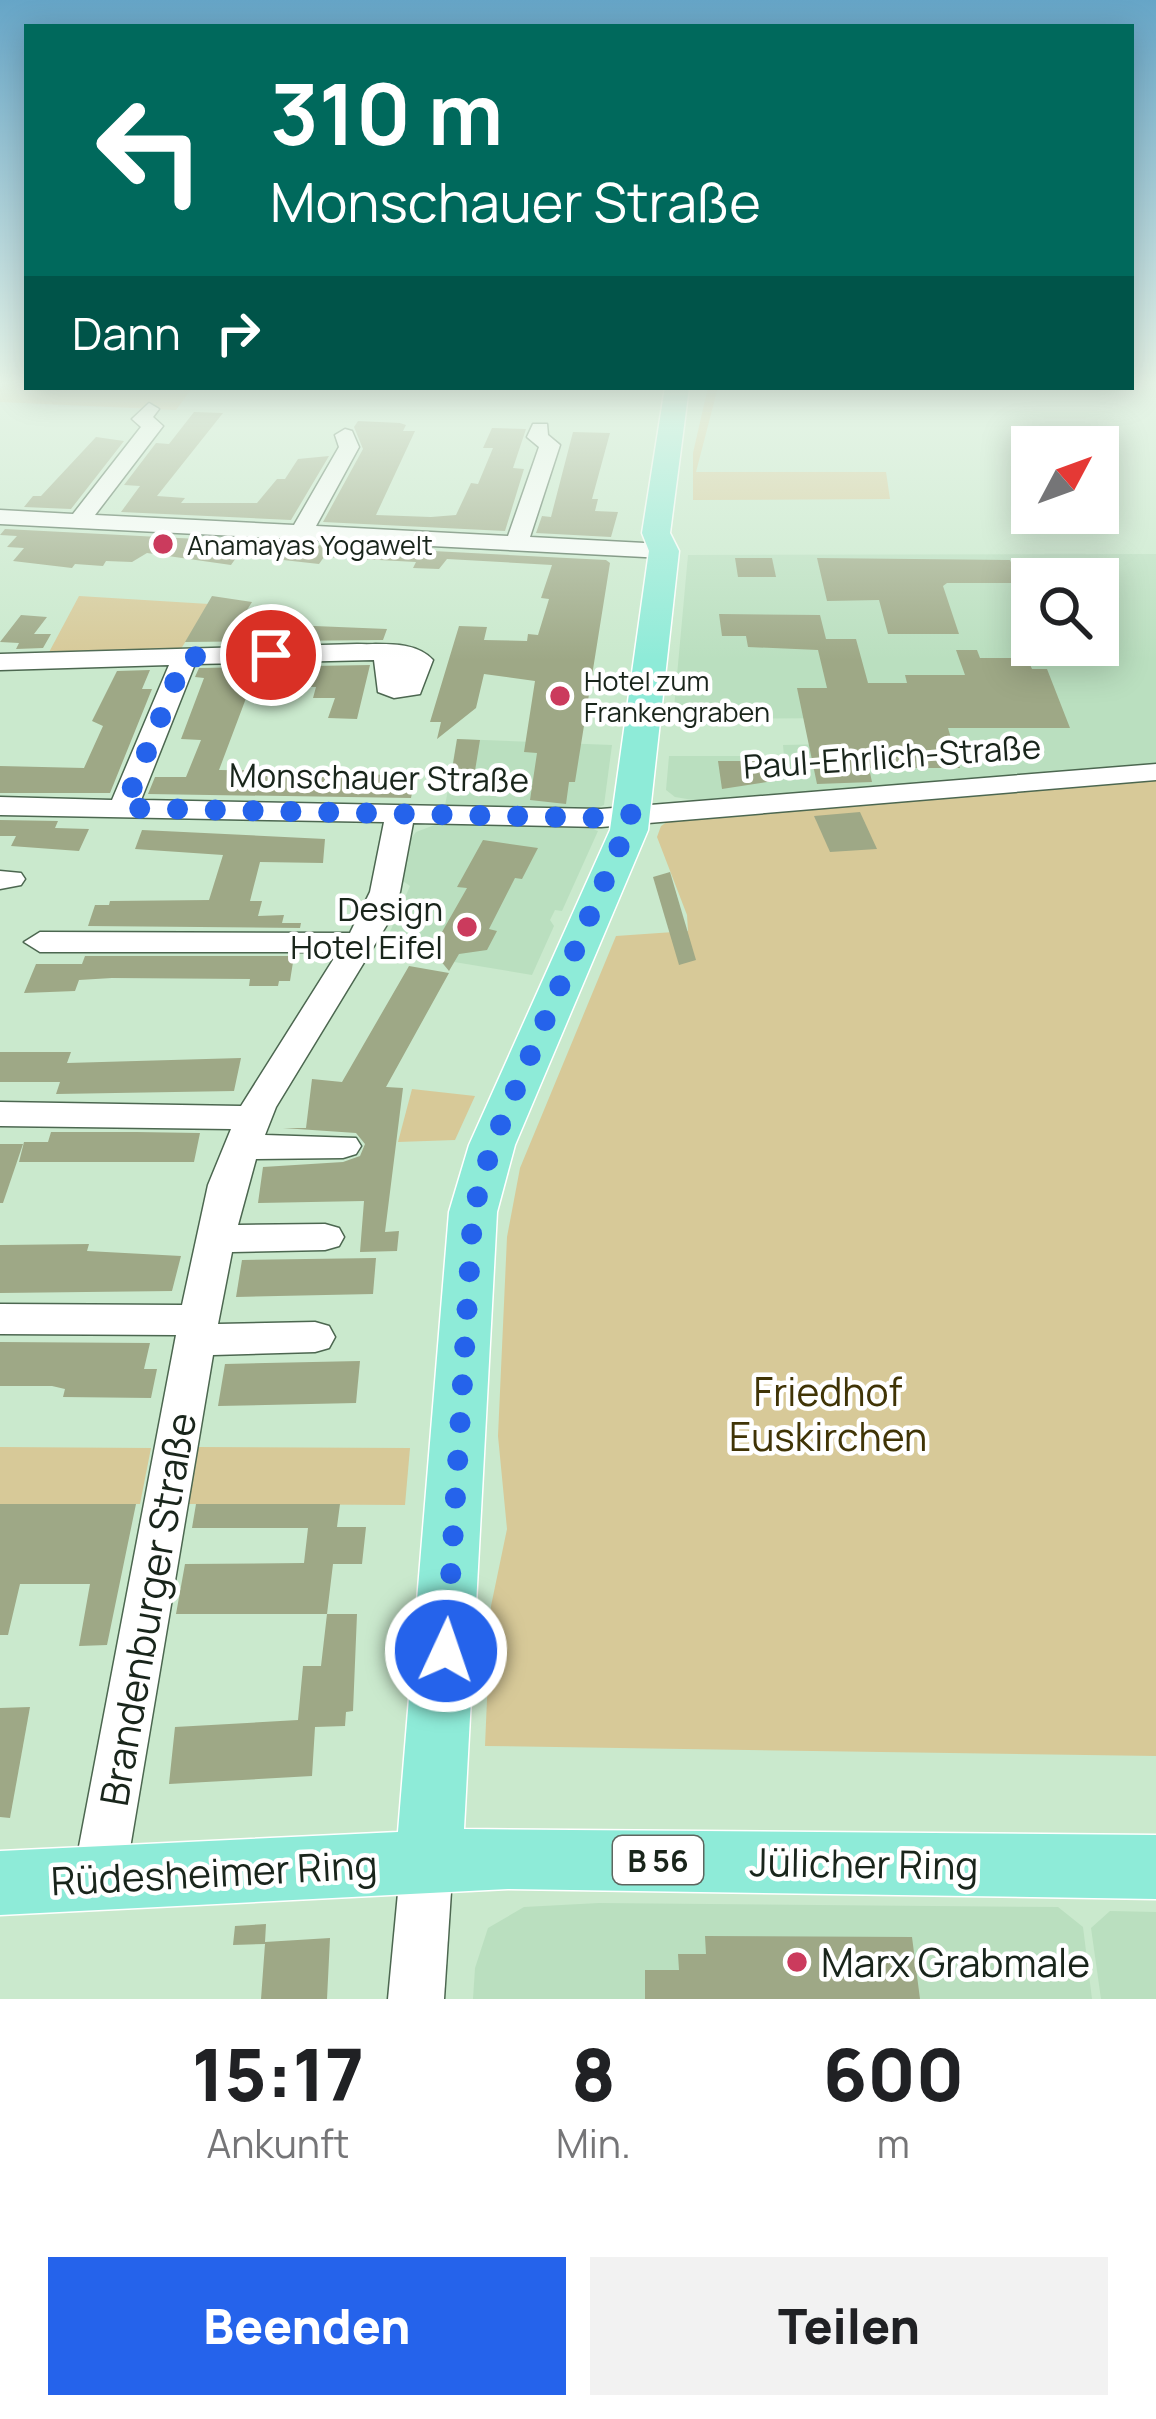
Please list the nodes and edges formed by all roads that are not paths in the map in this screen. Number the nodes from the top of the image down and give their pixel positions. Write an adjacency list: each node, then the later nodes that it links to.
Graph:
1 (116, 473): 7 (street)
2 (334, 473): 8 (street)
3 (540, 473): 9 (street)
4 (665, 473): 10 (main road)
5 (683, 473): 10 (main road)
6 (0, 517): 7 (street)
7 (79, 521): 8 (street)
8 (301, 532): 9 (street)
9 (517, 543): 10 (street)
10 (664, 550): 18 (main road)
11 (382, 653): 12 (street)
12 (185, 657): 13 (street); 16 (street)
13 (0, 662)
14 (1156, 772): 18 (street, Paul-Ehrlich-Straße)
15 (0, 806): 16 (street, Monschauer Straße)
16 (124, 808): 17 (street, Monschauer Straße)
17 (400, 813): 18 (street, Monschauer Straße); 20 (street, Brandenburger Straße)
18 (633, 814): 29 (main road)
19 (40, 942): 20 (street)
20 (360, 944): 22 (street, Brandenburger Straße)
21 (0, 1114): 22 (street)
22 (247, 1133): 23 (street); 25 (street, Brandenburger Straße)
23 (343, 1146)
24 (325, 1237): 25 (street)
25 (214, 1239): 27 (street, Brandenburger Straße)
26 (0, 1318): 27 (street)
27 (197, 1330): 28 (street); 31 (street, Brandenburger Straße)
28 (315, 1337)
29 (427, 1861): 30 (main road, Jülicher Ring / B 56); 31 (main road, Rüdesheimer Ring / B 56); 33 (street)
30 (1156, 1867)
31 (99, 1878): 32 (main road, Rüdesheimer Ring / B 56)
32 (0, 1883)
33 (416, 1999)

